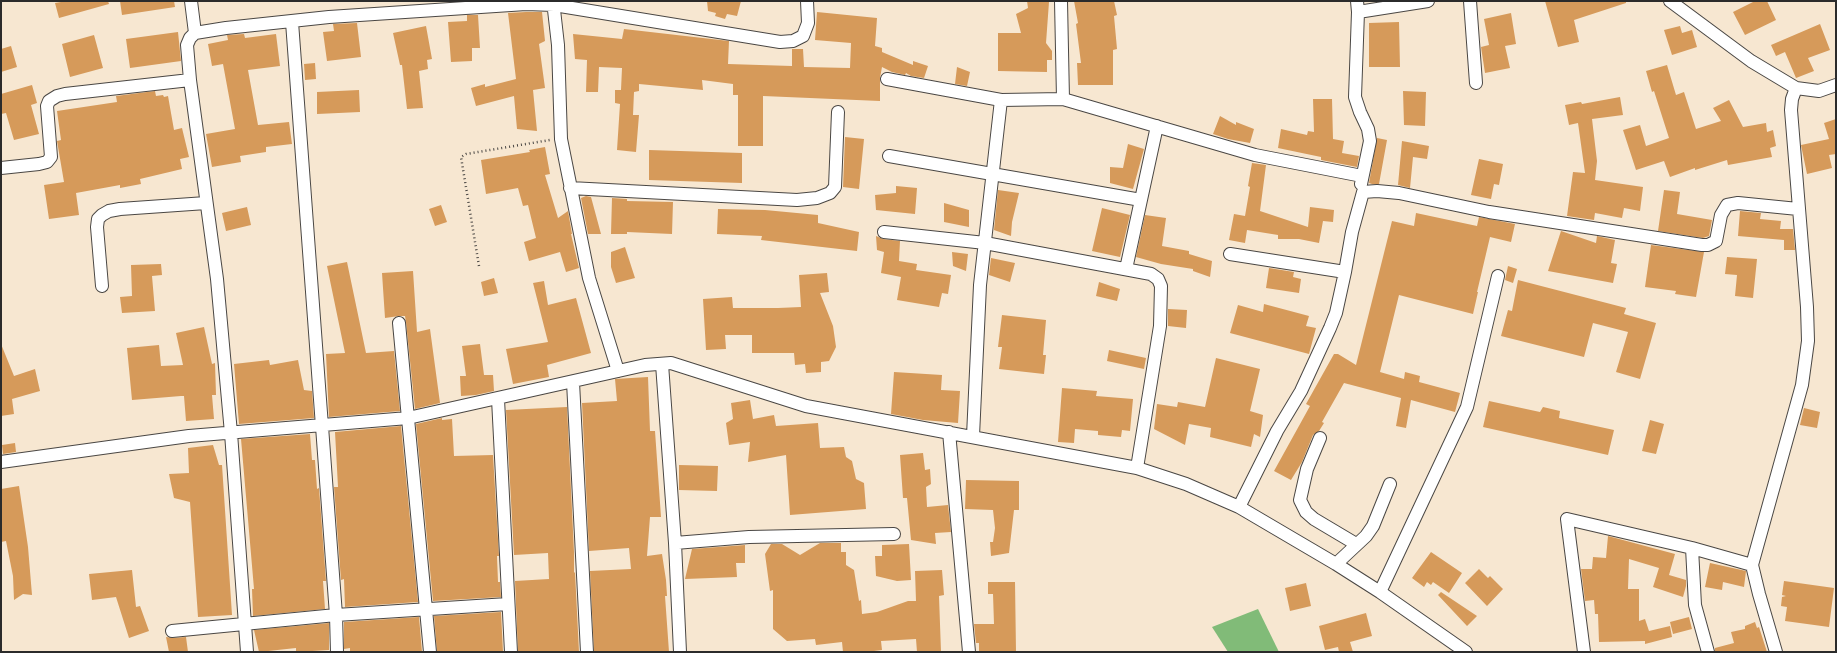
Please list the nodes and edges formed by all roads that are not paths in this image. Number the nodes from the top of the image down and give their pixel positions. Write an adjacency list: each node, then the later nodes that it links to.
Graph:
1 (191, 1): 11 (street)
2 (807, 1): 7 (street)
3 (1061, 1): 17 (street)
4 (1428, 1): 9 (street)
5 (1470, 1): 14 (street)
6 (1670, 1): 16 (street)
7 (554, 3): 8 (street); 25 (street)
8 (441, 5): 10 (street)
9 (1358, 6): 24 (street)
10 (292, 22): 11 (street); 43 (street)
11 (195, 34): 13 (street)
12 (887, 79): 18 (street)
13 (190, 80): 22 (street); 28 (street)
14 (1476, 83)
15 (1836, 85): 16 (street)
16 (1796, 88): 29 (street)
17 (1063, 99): 18 (street); 20 (street)
18 (1002, 100): 23 (street)
19 (838, 112): 25 (street)
20 (1157, 126): 24 (street); 27 (street)
21 (889, 156): 23 (street)
22 (1, 168)
23 (993, 173): 27 (street); 31 (street)
24 (1362, 176): 26 (street)
25 (570, 188): 39 (street)
26 (1363, 192): 29 (street); 34 (street)
27 (1141, 200): 33 (street)
28 (206, 203): 36 (street); 44 (street)
29 (1798, 209): 57 (street)
30 (884, 232): 31 (street)
31 (985, 243): 33 (street); 46 (street)
32 (1230, 254): 34 (street)
33 (1126, 269): 49 (street)
34 (1345, 272): 51 (street)
35 (1498, 276): 58 (street)
36 (102, 286)
37 (398, 324): 42 (street)
38 (662, 364): 39 (street); 45 (street); 53 (street)
39 (618, 371): 40 (street)
40 (573, 382): 41 (street); 68 (street)
41 (498, 400): 42 (street); 59 (street)
42 (408, 418): 43 (street); 60 (street)
43 (322, 425): 44 (street); 61 (street)
44 (231, 432): 48 (street); 62 (street)
45 (949, 432): 46 (street); 70 (street)
46 (973, 436): 49 (street)
47 (1320, 438): 54 (street)
48 (1, 462)
49 (1137, 468): 51 (street)
50 (1390, 484): 54 (street)
51 (1239, 507): 56 (street)
52 (894, 534): 53 (street)
53 (675, 543): 69 (street)
54 (1356, 544): 56 (street)
55 (1692, 548): 57 (street); 72 (street); 73 (street)
56 (1336, 564): 58 (street)
57 (1752, 565): 74 (street)
58 (1380, 592): 71 (street)
59 (508, 604): 60 (street); 67 (street)
60 (426, 608): 61 (street); 66 (street)
61 (336, 615): 62 (street); 65 (street)
62 (245, 624): 63 (street); 64 (street)
63 (172, 631)
64 (247, 652)
65 (337, 652)
66 (430, 652)
67 (511, 652)
68 (587, 652)
69 (680, 652)
70 (969, 652)
71 (1466, 652)
72 (1584, 652)
73 (1708, 652)
74 (1776, 652)

